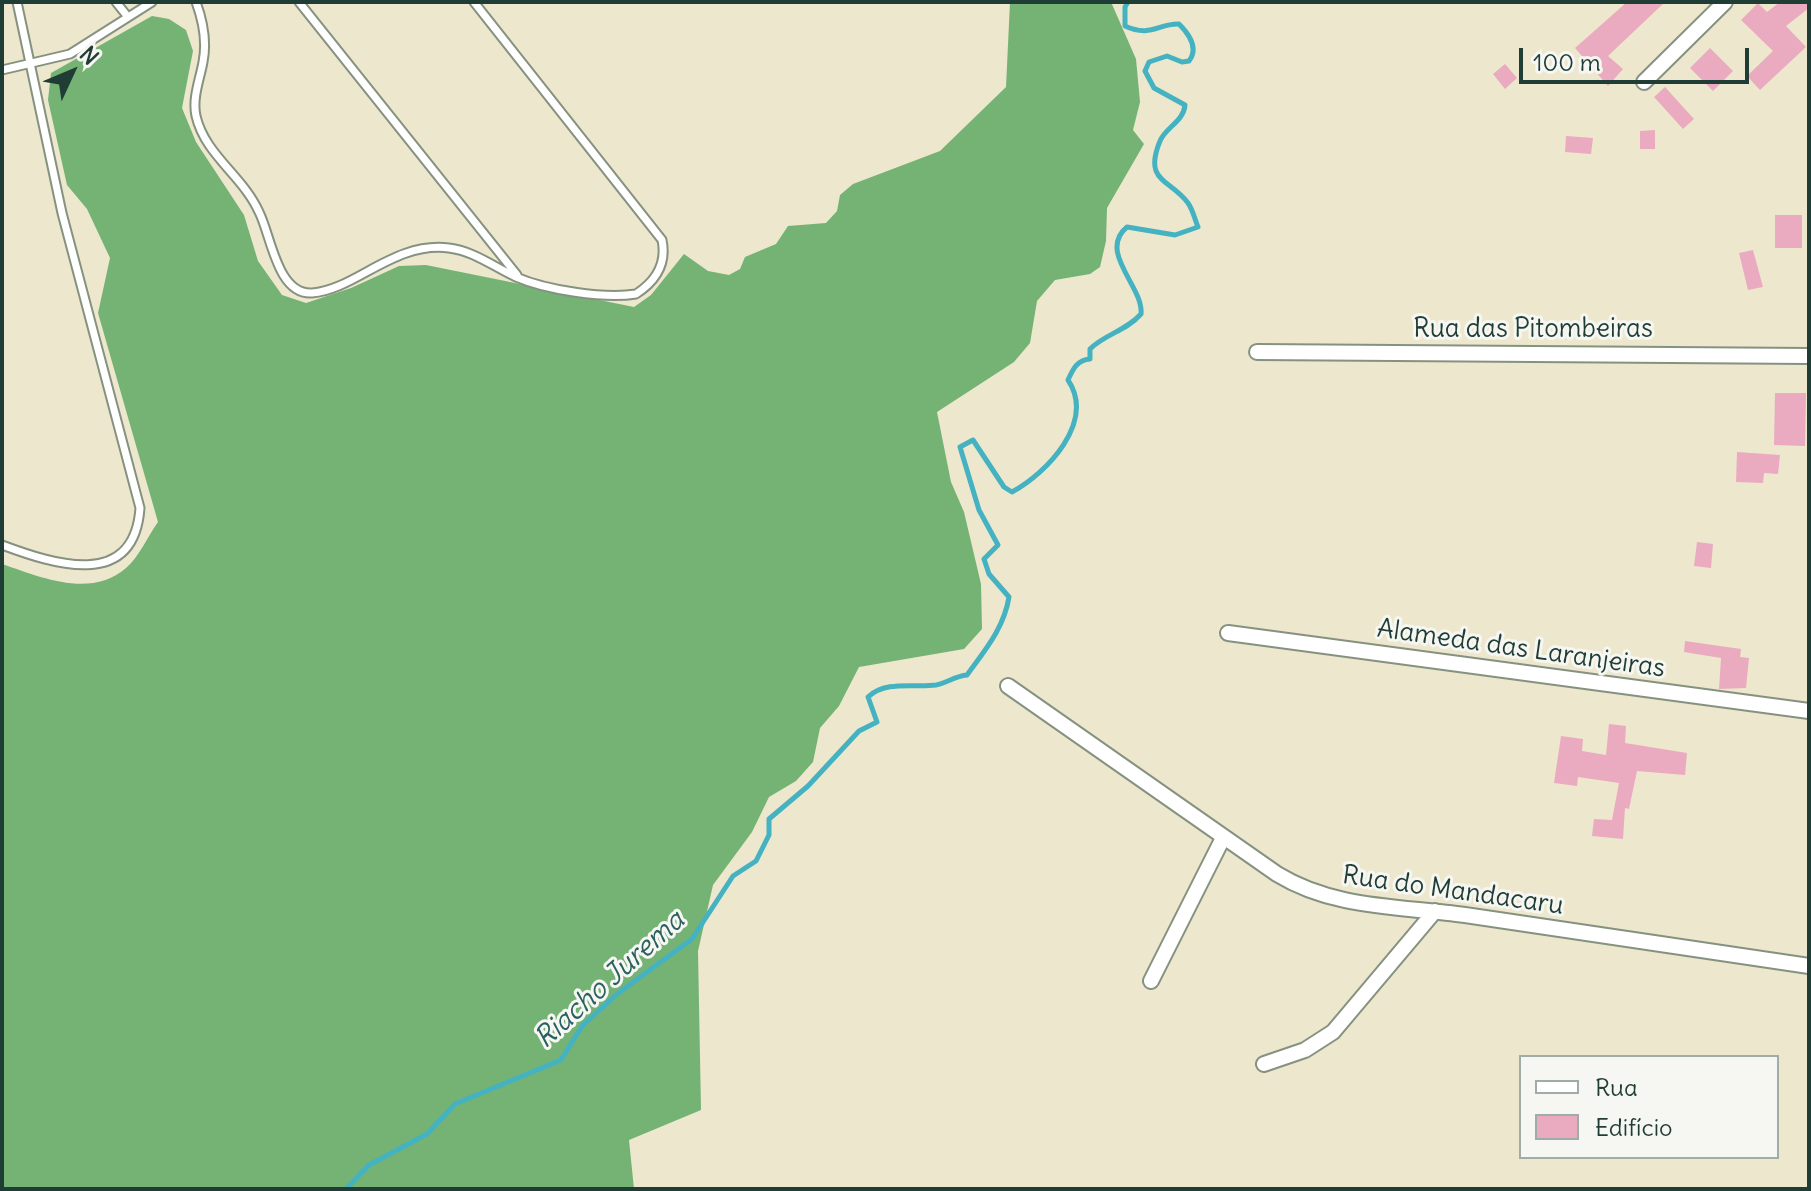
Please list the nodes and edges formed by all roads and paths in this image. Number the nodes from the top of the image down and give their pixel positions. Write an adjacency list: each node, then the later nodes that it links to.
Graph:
1 (17, 2): 9 (lane)
2 (116, 2): 8 (lane)
3 (152, 2): 8 (lane)
4 (196, 2): 12 (lane)
5 (299, 2): 12 (lane)
6 (474, 2): 12 (lane)
7 (1725, 2): 11 (street)
8 (128, 17): 9 (lane)
9 (30, 65): 10 (lane); 15 (lane)
10 (2, 70)
11 (1644, 82)
12 (519, 278)
13 (1257, 352): 14 (street, Rua das Pitombeiras)
14 (1809, 356)
15 (2, 545)
16 (1228, 633): 18 (street, Alameda das Laranjeiras)
17 (1008, 686): 19 (street, Rua do Mandacaru)
18 (1809, 711)
19 (1223, 838): 20 (street, Rua do Mandacaru); 22 (street)
20 (1435, 911): 21 (street, Rua do Mandacaru); 23 (street)
21 (1809, 966)
22 (1151, 981)
23 (1264, 1064)

